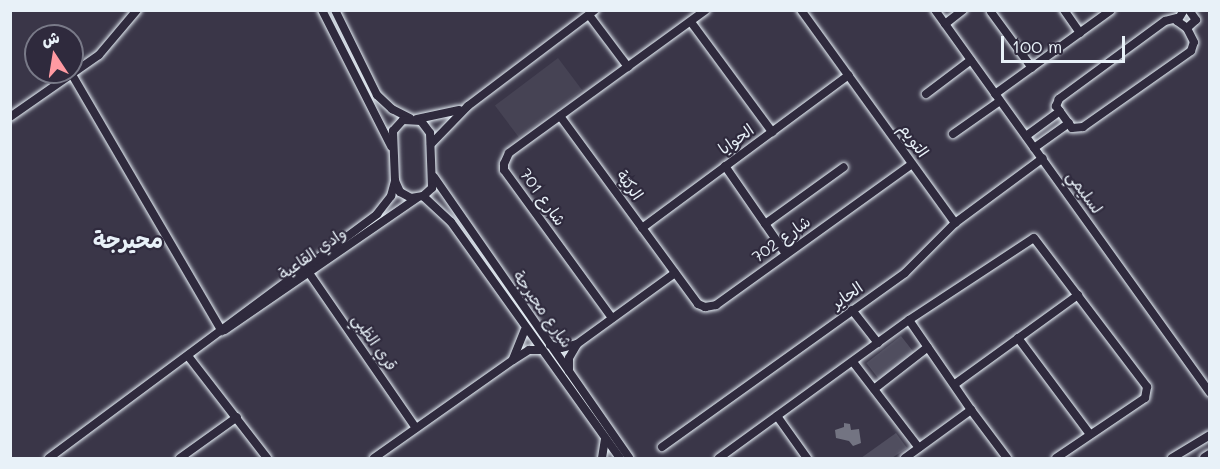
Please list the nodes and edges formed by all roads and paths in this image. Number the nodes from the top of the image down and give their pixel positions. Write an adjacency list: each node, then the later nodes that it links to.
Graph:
1 (137, 10): 20 (street)
2 (322, 10): 39 (street)
3 (335, 10): 32 (street)
4 (706, 10): 15 (street, شارع 701)
5 (801, 10): 23 (street)
6 (935, 10): 16 (street, لسليمي)
7 (963, 10): 16 (street)
8 (1064, 10): 18 (street)
9 (1111, 10): 18 (street)
10 (1184, 10): 14 (street)
11 (1189, 10): 17 (street)
12 (991, 12): 22 (street)
13 (592, 13): 21 (street); 28 (street)
14 (1177, 18): 17 (street); 29 (street)
15 (691, 22): 21 (street, شارع 701); 34 (street)
16 (945, 24): 19 (street, لسليمي)
17 (1187, 28): 33 (street)
18 (1080, 33): 22 (street)
19 (971, 60): 26 (street); 27 (street, لسليمي)
20 (84, 65)
21 (628, 67): 30 (street, شارع 701)
22 (1032, 68): 27 (street)
23 (849, 75): 34 (street, الحوايا); 41 (street, التويم)
24 (56, 84): 31 (street)
25 (77, 84): 58 (street)
26 (926, 94)
27 (998, 97): 35 (street); 36 (street, لسليمي)
28 (468, 106): 32 (street); 37 (street)
29 (1060, 111): 33 (street); 36 (street)
30 (560, 116): 49 (street, الركيّة); 55 (street, شارع 701)
31 (10, 117)
32 (413, 119): 37 (street); 39 (street)
33 (1069, 123): 38 (street)
34 (772, 132): 42 (street, الحوايا)
35 (953, 134)
36 (1026, 136): 38 (street, لسليمي)
37 (431, 144): 44 (street)
38 (1034, 148): 40 (street, لسليمي)
39 (393, 152): 45 (street)
40 (1042, 158): 47 (street, الحاير); 71 (street, لسليمي)
41 (912, 164): 47 (street, التويم); 50 (street, شارع 702)
42 (725, 166): 48 (street); 49 (street, الحوايا)
43 (844, 167): 48 (street)
44 (434, 177): 46 (street); 62 (street, شارع محيرجة)
45 (395, 181): 46 (street, شارع محيرجة); 58 (street, وادي القاعية)
46 (420, 197): 51 (street, وادي القاعية); 57 (street, شارع محيرجة)
47 (955, 223): 54 (street, الحاير)
48 (765, 224): 50 (street)
49 (642, 228): 52 (street, الركيّة)
50 (786, 254): 52 (street, شارع 702)
51 (309, 273): 58 (street, وادي القاعية); 75 (street, قري الظبي)
52 (675, 273): 55 (street)
53 (1078, 295): 56 (street); 59 (street); 76 (street)
54 (852, 310): 60 (street); 79 (street, الحاير)
55 (612, 318): 61 (street)
56 (909, 320): 60 (street); 63 (street)
57 (525, 330): 64 (street, شارع محيرجة); 66 (street)
58 (222, 331): 65 (street, وادي القاعية)
59 (1018, 338): 69 (street); 76 (street)
60 (878, 343): 67 (street)
61 (577, 344): 62 (street); 68 (street)
62 (550, 345): 68 (street, شارع محيرجة)
63 (928, 347): 69 (street); 70 (street)
64 (540, 350): 66 (street); 78 (street, شارع محيرجة)
65 (188, 356): 74 (street); 82 (street, وادي القاعية)
66 (513, 360): 75 (street)
67 (853, 362): 70 (street); 73 (street)
68 (570, 374): 88 (street, شارع محيرجة)
69 (955, 384): 72 (street)
70 (874, 389): 80 (street)
71 (1209, 393)
72 (971, 410): 80 (street); 92 (street)
73 (777, 416): 89 (street); 90 (street)
74 (237, 417): 83 (street); 84 (street)
75 (416, 428): 85 (street)
76 (1089, 433): 93 (street)
77 (1209, 435): 94 (street)
78 (605, 439): 86 (street); 87 (street, شارع محيرجة)
79 (662, 447)
80 (919, 448): 91 (street)
81 (1209, 455): 95 (main road)
82 (50, 459)
83 (180, 459)
84 (267, 459)
85 (374, 459)
86 (602, 459)
87 (620, 459)
88 (629, 459)
89 (719, 459)
90 (807, 459)
91 (905, 459)
92 (1007, 459)
93 (1056, 459)
94 (1172, 459)
95 (1205, 459)

